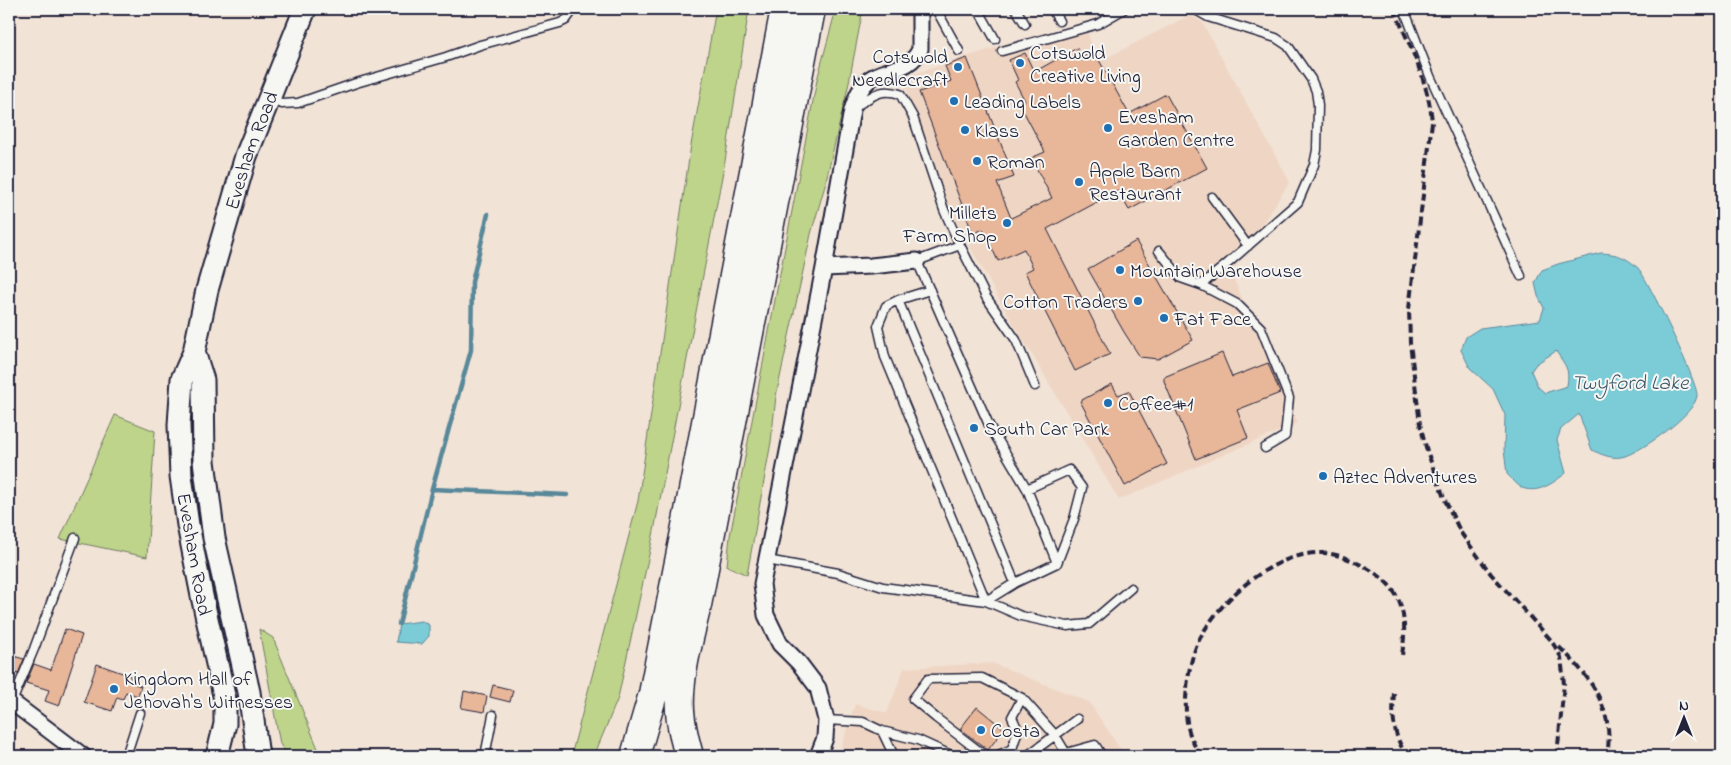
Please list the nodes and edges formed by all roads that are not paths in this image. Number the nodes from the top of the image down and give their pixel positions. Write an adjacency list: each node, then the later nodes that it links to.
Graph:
1 (304, 9): 18 (main road, Evesham Road)
2 (574, 9): 18 (lane)
3 (785, 9): 53 (highway)
4 (811, 9): 54 (highway)
5 (922, 9): 19 (street)
6 (936, 9): 16 (lane)
7 (978, 9): 15 (lane)
8 (1016, 9): 14 (lane)
9 (1052, 9): 13 (lane)
10 (1124, 9): 17 (lane)
11 (1194, 9): 22 (lane)
12 (1404, 9): 26 (lane)
13 (1059, 21)
14 (1025, 24)
15 (995, 39)
16 (959, 51)
17 (1002, 51)
18 (267, 100): 30 (main road, Evesham Road)
19 (852, 110): 21 (lane); 25 (street)
20 (1212, 197): 22 (lane)
21 (960, 245): 24 (lane); 31 (lane)
22 (1248, 246): 27 (lane)
23 (1159, 251): 27 (lane)
24 (917, 261): 25 (street); 28 (lane)
25 (824, 268): 35 (street)
26 (1521, 276)
27 (1201, 285): 32 (lane)
28 (930, 290): 29 (lane); 33 (lane)
29 (898, 300): 37 (lane); 39 (lane)
30 (194, 352): 50 (main road, Evesham Road); 51 (main road, Evesham Road)
31 (1035, 386)
32 (1264, 448)
33 (1026, 489): 36 (lane); 36 (lane)
34 (75, 538): 41 (lane)
35 (767, 560): 39 (lane); 45 (street)
36 (1057, 563): 37 (lane)
37 (1015, 583): 39 (lane)
38 (1131, 588): 39 (lane)
39 (986, 601)
40 (1022, 698): 47 (lane); 58 (lane); 59 (lane)
41 (10, 701): 48 (street)
42 (140, 713): 49 (lane)
43 (493, 715): 52 (lane)
44 (1077, 719): 47 (lane)
45 (826, 720): 46 (lane); 55 (street)
46 (882, 731): 56 (lane); 57 (lane)
47 (1055, 735): 60 (lane); 61 (lane)
48 (84, 756)
49 (126, 756)
50 (217, 756)
51 (258, 756)
52 (485, 756)
53 (635, 756)
54 (689, 756)
55 (818, 756)
56 (894, 756)
57 (953, 756)
58 (992, 756)
59 (996, 756)
60 (1027, 756)
61 (1102, 756)

